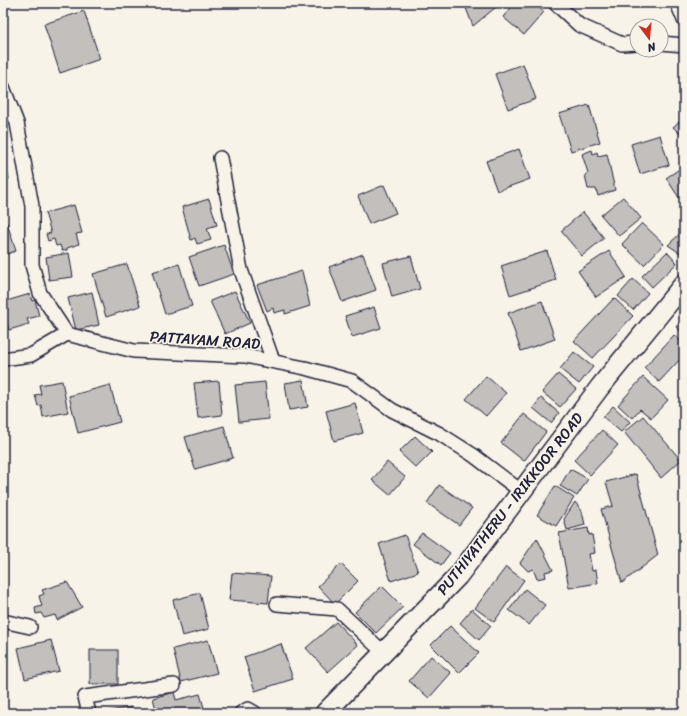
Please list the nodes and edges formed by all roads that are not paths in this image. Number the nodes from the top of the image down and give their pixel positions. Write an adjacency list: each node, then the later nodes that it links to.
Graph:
1 (555, 3): 4 (street)
2 (677, 3): 3 (street)
3 (684, 20)
4 (629, 44)
5 (669, 44): 6 (street)
6 (684, 45)
7 (3, 87): 10 (street)
8 (220, 158): 12 (street)
9 (684, 284): 13 (main road, PUTHIYATHERU - IRIKKOOR ROAD)
10 (67, 334): 11 (street); 12 (street, PATTAYAM ROAD)
11 (3, 359)
12 (273, 361): 13 (street, PATTAYAM ROAD)
13 (522, 492): 17 (main road, PUTHIYATHERU - IRIKKOOR ROAD)
14 (277, 604): 17 (street)
15 (3, 621): 16 (street)
16 (30, 627)
17 (384, 653): 22 (main road, PUTHIYATHERU - IRIKKOOR ROAD)
18 (174, 685): 19 (street)
19 (89, 713)
20 (240, 713): 21 (street)
21 (255, 713)
22 (325, 713)

